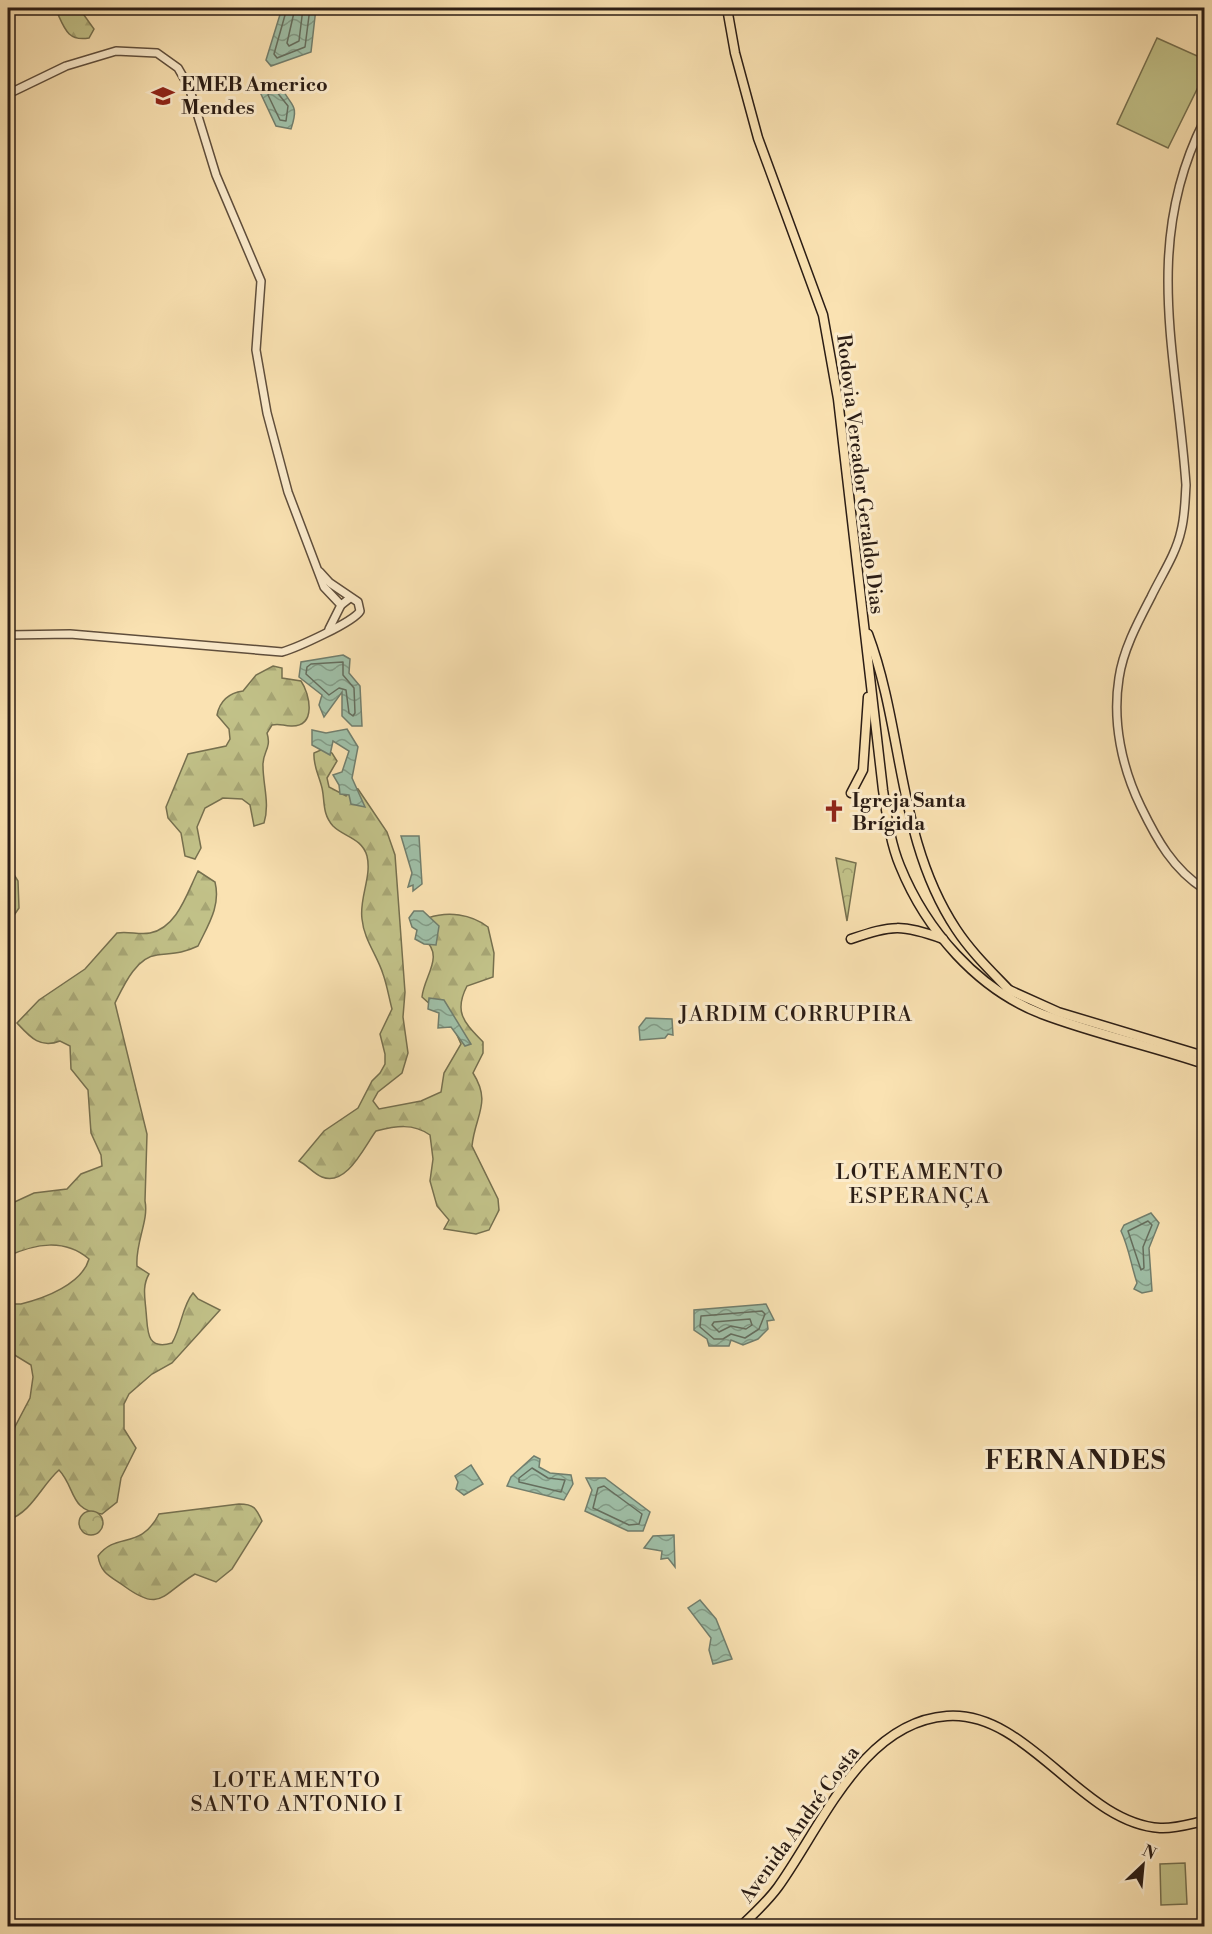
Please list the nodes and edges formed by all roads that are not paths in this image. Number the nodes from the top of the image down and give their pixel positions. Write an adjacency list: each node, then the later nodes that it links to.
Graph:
1 (727, 8): 8 (main road, Rodovia Vereador Geraldo Dias)
2 (8, 94): 4 (street)
3 (1204, 121): 13 (street)
4 (316, 568): 5 (street); 6 (street)
5 (350, 598): 6 (street); 7 (street)
6 (341, 607): 7 (street); 9 (street)
7 (354, 618): 9 (street)
8 (864, 622): 11 (main road, Rodovia Vereador Geraldo Dias); 16 (main road)
9 (329, 630): 10 (street)
10 (8, 635)
11 (870, 684): 12 (main road); 15 (main road, Rodovia Vereador Geraldo Dias)
12 (851, 793)
13 (1204, 889)
14 (851, 939): 15 (main road)
15 (946, 941): 16 (main road, Rodovia Vereador Geraldo Dias); 18 (main road, Rodovia Vereador Geraldo Dias)
16 (1010, 991): 17 (main road, Rodovia Vereador Geraldo Dias)
17 (1204, 1056)
18 (1204, 1064)
19 (1204, 1821): 20 (main road, Avenida André Costa)
20 (741, 1926)

